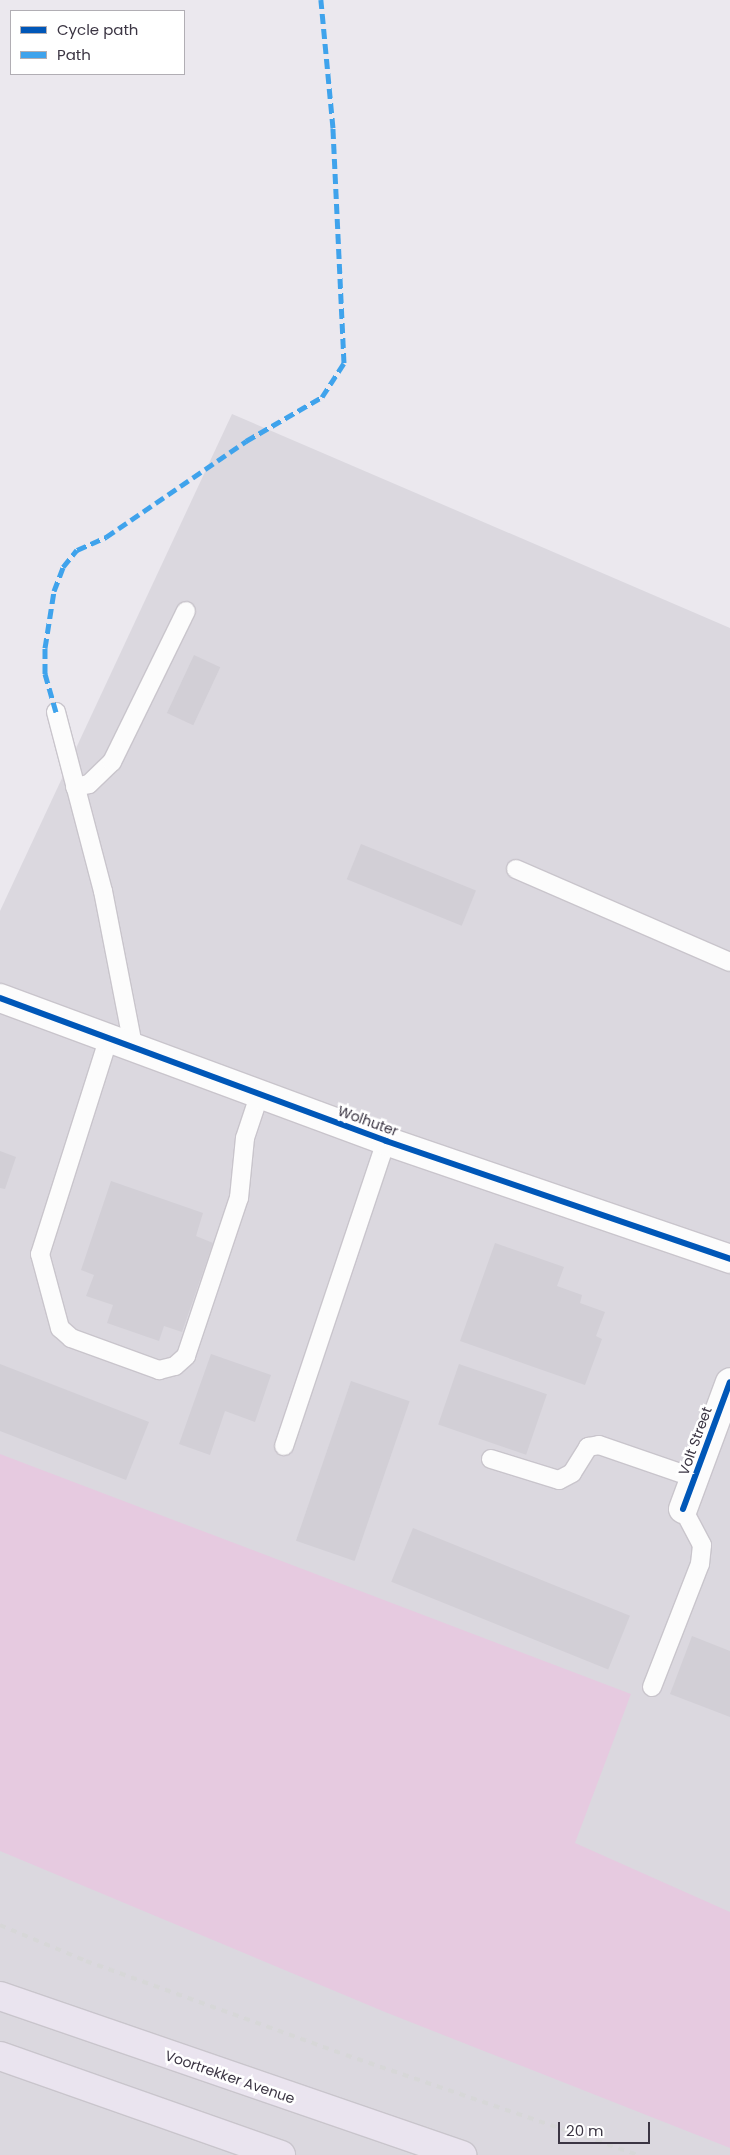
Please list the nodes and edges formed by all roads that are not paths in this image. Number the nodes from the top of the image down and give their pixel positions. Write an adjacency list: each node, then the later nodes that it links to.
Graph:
1 (186, 612): 3 (lane)
2 (56, 712): 3 (lane)
3 (75, 787): 7 (lane)
4 (516, 869): 5 (lane)
5 (730, 962)
6 (0, 998): 7 (street, Wolhuter)
7 (121, 1041): 8 (street, Wolhuter); 8 (lane)
8 (260, 1093): 9 (street, Wolhuter)
9 (386, 1141): 10 (street, Wolhuter); 12 (lane)
10 (730, 1259)
11 (730, 1382): 14 (street, Volt Street)
12 (284, 1446)
13 (491, 1459): 14 (lane)
14 (695, 1478): 15 (street, Volt Street)
15 (683, 1509): 16 (lane)
16 (652, 1686)
17 (0, 1996): 20 (main road, Voortrekker Avenue)
18 (0, 2056): 19 (main road)
19 (281, 2155)
20 (462, 2155)

